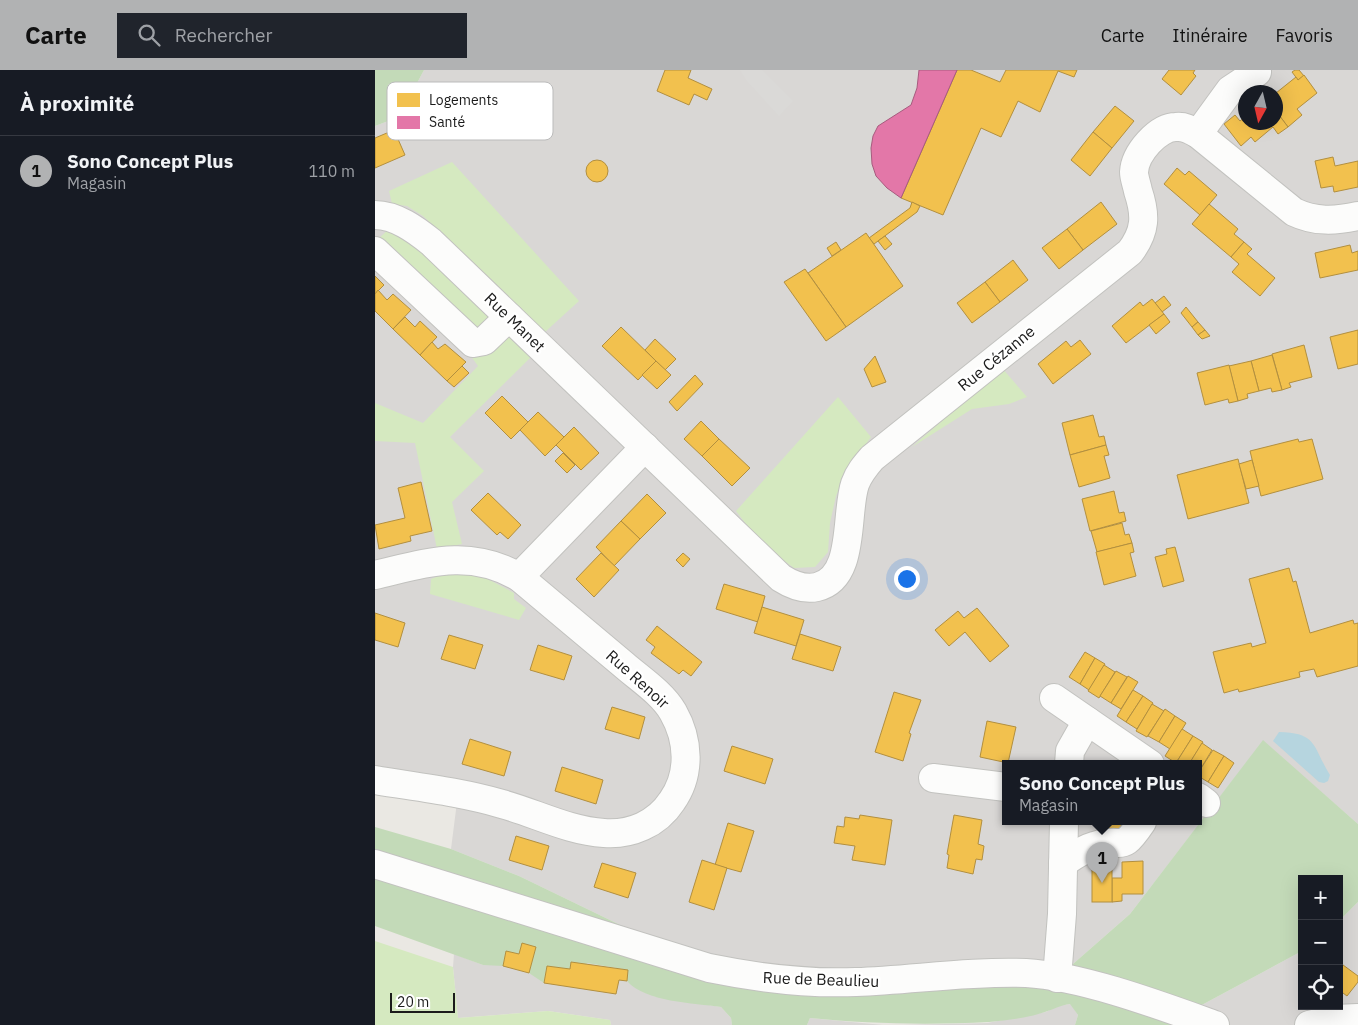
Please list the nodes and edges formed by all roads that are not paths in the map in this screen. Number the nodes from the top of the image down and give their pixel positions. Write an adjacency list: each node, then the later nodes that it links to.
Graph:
1 (1257, 72): 2 (street)
2 (1198, 134): 4 (street, Rue Cézanne); 7 (street, Rue Cézanne)
3 (375, 215): 6 (street, Rue Manet)
4 (1358, 216)
5 (375, 251): 6 (street)
6 (509, 317): 7 (street, Rue Manet)
7 (645, 447): 9 (street)
8 (375, 575): 9 (street)
9 (519, 577): 15 (street, Rue Renoir)
10 (1054, 698): 11 (street)
11 (1087, 721): 12 (street); 13 (street)
12 (1069, 760)
13 (1144, 760)
14 (933, 778): 16 (street)
15 (375, 780)
16 (1002, 787)
17 (1064, 825): 19 (street)
18 (1140, 825): 19 (street)
19 (1063, 863): 21 (street)
20 (375, 864): 21 (street, Rue de Beaulieu)
21 (1057, 978): 23 (street, Rue de Beaulieu)
22 (1358, 1018): 24 (street)
23 (1215, 1025)
24 (1309, 1025)

